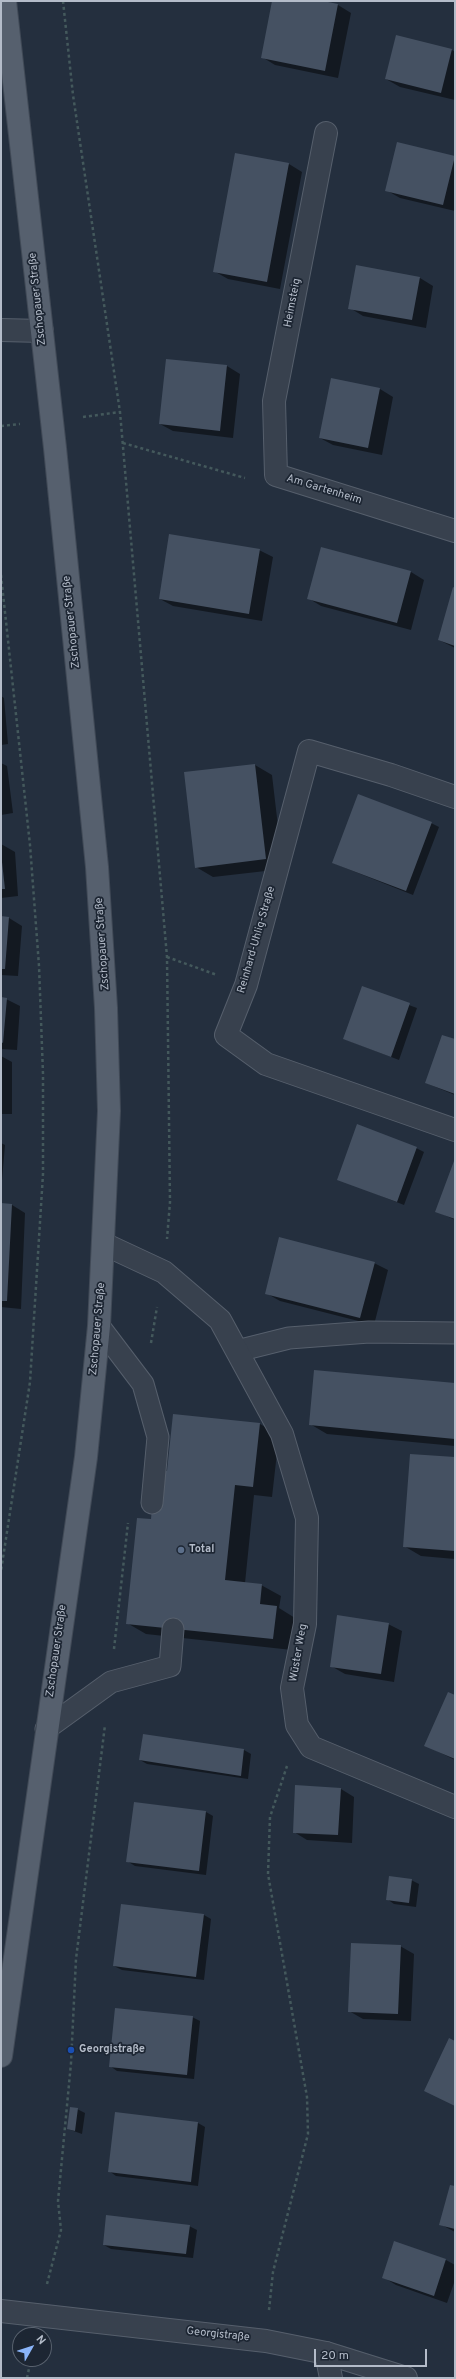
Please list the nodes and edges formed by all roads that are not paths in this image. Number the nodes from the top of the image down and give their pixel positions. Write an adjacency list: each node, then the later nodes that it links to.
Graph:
1 (5, 1): 4 (main road, Zschopauer Straße)
2 (326, 133): 5 (street, Heimsteig)
3 (1, 330): 4 (street)
4 (42, 331): 9 (main road, Zschopauer Straße)
5 (276, 475): 6 (street, Am Gartenheim)
6 (455, 531)
7 (455, 797): 8 (street, Reinhard-Uhlig-Straße)
8 (455, 1130)
9 (104, 1244): 10 (main road, Zschopauer Straße); 12 (street)
10 (99, 1326): 13 (lane); 15 (main road, Zschopauer Straße)
11 (455, 1333): 12 (lane)
12 (237, 1351): 16 (street, Wüster Weg)
13 (152, 1503)
14 (173, 1629): 15 (lane)
15 (46, 1729): 17 (main road, Zschopauer Straße)
16 (455, 1807)
17 (1, 2056)
18 (1, 2312): 19 (street, Georgistraße)
19 (326, 2353): 20 (street); 21 (street, Georgistraße)
20 (331, 2378)
21 (406, 2378)

